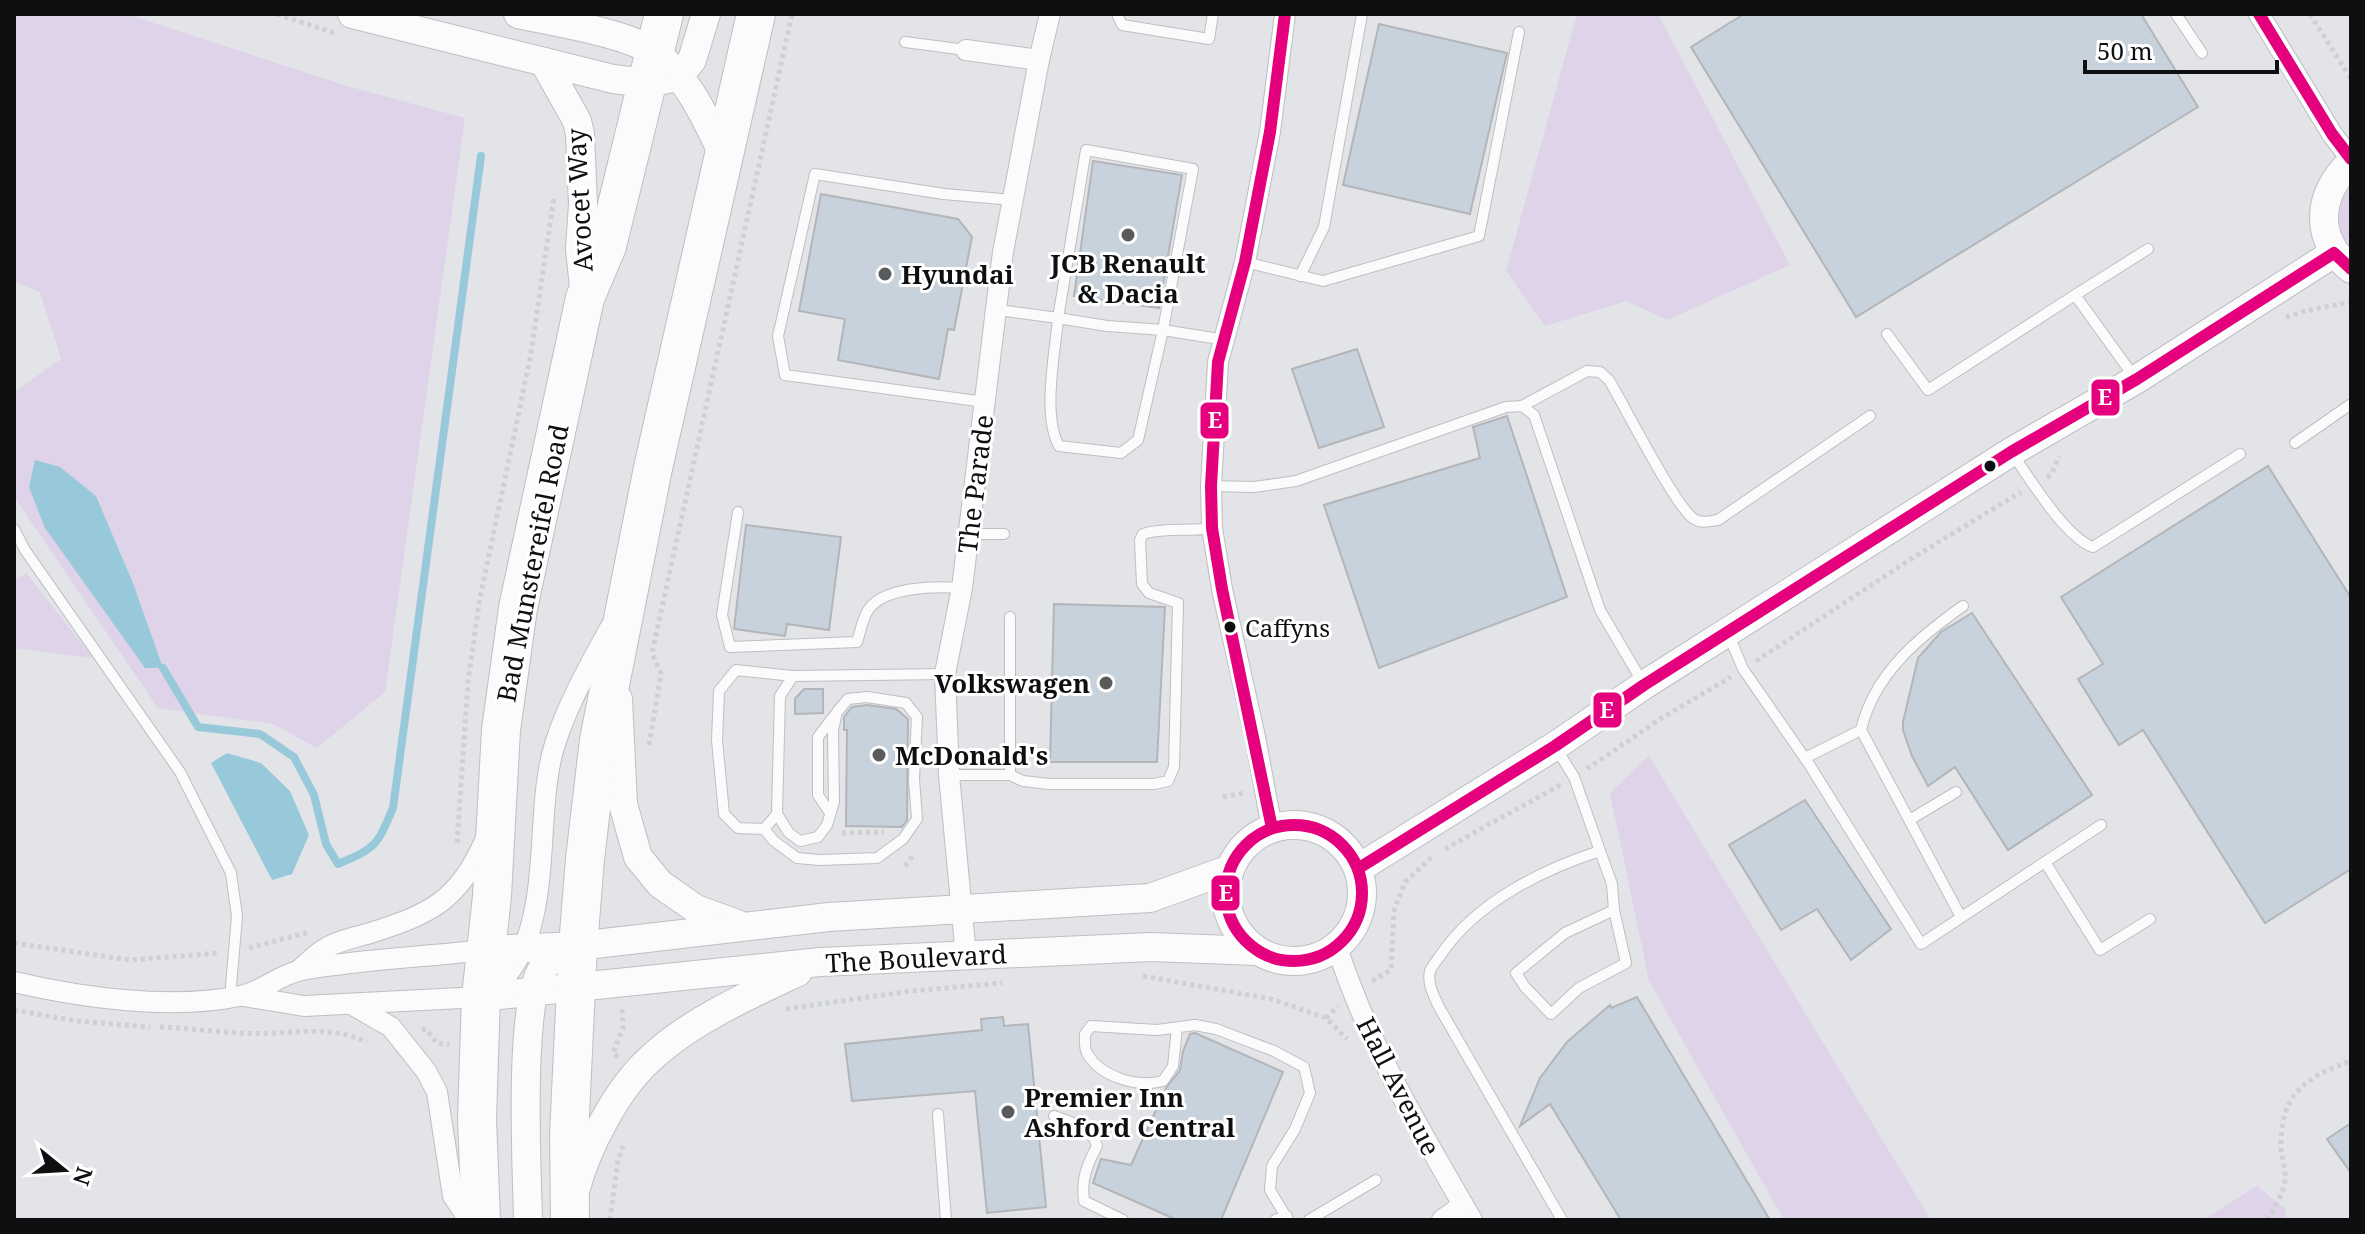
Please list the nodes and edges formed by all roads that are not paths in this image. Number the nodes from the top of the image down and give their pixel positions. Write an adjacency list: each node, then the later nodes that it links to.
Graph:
1 (352, 14): 18 (street)
2 (518, 14): 19 (street)
3 (664, 14): 19 (highway, Bad Munstereifel Road)
4 (706, 14): 19 (street)
5 (756, 14): 20 (highway)
6 (1050, 14): 17 (street, The Parade)
7 (1117, 14): 8 (lane)
8 (1213, 14)
9 (1285, 14): 25 (street)
10 (1362, 14): 26 (lane)
11 (2176, 14): 16 (lane)
12 (2259, 14): 21 (street)
13 (1519, 32): 26 (lane)
14 (905, 42): 15 (lane)
15 (966, 50): 17 (street)
16 (2202, 53)
17 (1039, 60): 22 (street, The Parade)
18 (544, 62): 19 (street); 28 (street, Avocet Way)
19 (660, 71): 20 (street); 28 (highway, Bad Munstereifel Road)
20 (723, 154): 49 (highway)
21 (2351, 161): 24 (street)
22 (1013, 200): 29 (street, The Parade); 35 (lane)
23 (2148, 249): 27 (lane)
24 (2343, 261): 34 (street)
25 (1245, 262): 26 (lane); 33 (street)
26 (1300, 276)
27 (2075, 295): 32 (lane); 34 (lane)
28 (585, 298): 64 (highway, Bad Munstereifel Road)
29 (998, 310): 30 (lane); 35 (street, The Parade)
30 (1058, 318): 31 (lane); 31 (lane); 31 (lane)
31 (1163, 330): 33 (lane)
32 (1887, 334)
33 (1225, 340): 42 (street)
34 (2137, 379): 40 (street)
35 (985, 402): 46 (street, The Parade)
36 (2351, 404): 39 (lane)
37 (1522, 406): 38 (lane); 42 (lane); 56 (lane)
38 (1870, 416)
39 (2295, 443)
40 (2011, 452): 41 (lane); 52 (street)
41 (2240, 454)
42 (1211, 486): 44 (street)
43 (738, 512): 48 (lane)
44 (1212, 528): 62 (lane); 69 (street)
45 (14, 529): 91 (lane)
46 (968, 534): 47 (lane); 48 (street, The Parade)
47 (1004, 534)
48 (962, 588): 54 (street, The Parade)
49 (627, 597): 53 (highway); 82 (street)
50 (1963, 606): 58 (lane)
51 (1010, 617): 62 (lane)
52 (1727, 631): 56 (street); 60 (lane)
53 (617, 650): 79 (street); 80 (highway)
54 (945, 674): 55 (lane); 61 (street, The Parade)
55 (793, 676): 66 (lane); 70 (lane)
56 (1644, 685): 59 (street)
57 (837, 712): 65 (lane); 65 (lane); 70 (lane)
58 (1861, 730): 60 (lane); 67 (lane)
59 (1555, 746): 71 (lane); 73 (street)
60 (1805, 758): 77 (lane)
61 (949, 775): 62 (lane); 75 (street, The Parade)
62 (1010, 775)
63 (1956, 792): 67 (lane)
64 (498, 808): 83 (highway, Bad Munstereifel Road); 87 (street)
65 (830, 813): 66 (lane)
66 (777, 814): 70 (lane)
67 (1911, 819): 77 (lane)
68 (2101, 825): 72 (lane)
69 (1272, 828): 73 (street); 74 (street)
70 (764, 829)
71 (1600, 851): 76 (lane); 109 (lane)
72 (2045, 862): 77 (lane); 78 (lane)
73 (1359, 868): 81 (street)
74 (1230, 869): 75 (street, The Boulevard); 84 (street)
75 (962, 910): 79 (street, The Boulevard); 85 (street, The Parade)
76 (1614, 910): 76 (lane)
77 (1961, 917)
78 (2150, 919)
79 (743, 927): 80 (street, The Boulevard)
80 (578, 946): 82 (street, The Boulevard); 89 (highway); 90 (street)
81 (1337, 947): 84 (street); 98 (street, Hall Avenue)
82 (524, 948): 83 (street, The Boulevard); 92 (street)
83 (485, 950): 87 (street); 92 (highway, Bad Munstereifel Road)
84 (1257, 951): 85 (street, The Boulevard)
85 (966, 956): 86 (street, The Boulevard)
86 (820, 962): 89 (street, The Boulevard); 99 (street)
87 (298, 971): 91 (street)
88 (14, 982): 91 (street)
89 (576, 989): 90 (street, The Boulevard); 99 (highway)
90 (534, 993): 92 (street, The Boulevard); 103 (street)
91 (237, 997): 93 (street)
92 (481, 997): 93 (street); 102 (highway, Bad Munstereifel Road)
93 (350, 1004): 101 (street)
94 (1177, 1028): 94 (lane); 100 (lane)
95 (938, 1114): 104 (lane)
96 (1054, 1116): 105 (lane)
97 (1376, 1180): 107 (lane)
98 (1468, 1213): 108 (street)
99 (570, 1215)
100 (1288, 1218): 106 (lane)
101 (469, 1220)
102 (481, 1220)
103 (528, 1220)
104 (946, 1220)
105 (1123, 1220)
106 (1275, 1220)
107 (1309, 1220)
108 (1442, 1220)
109 (1562, 1220)

